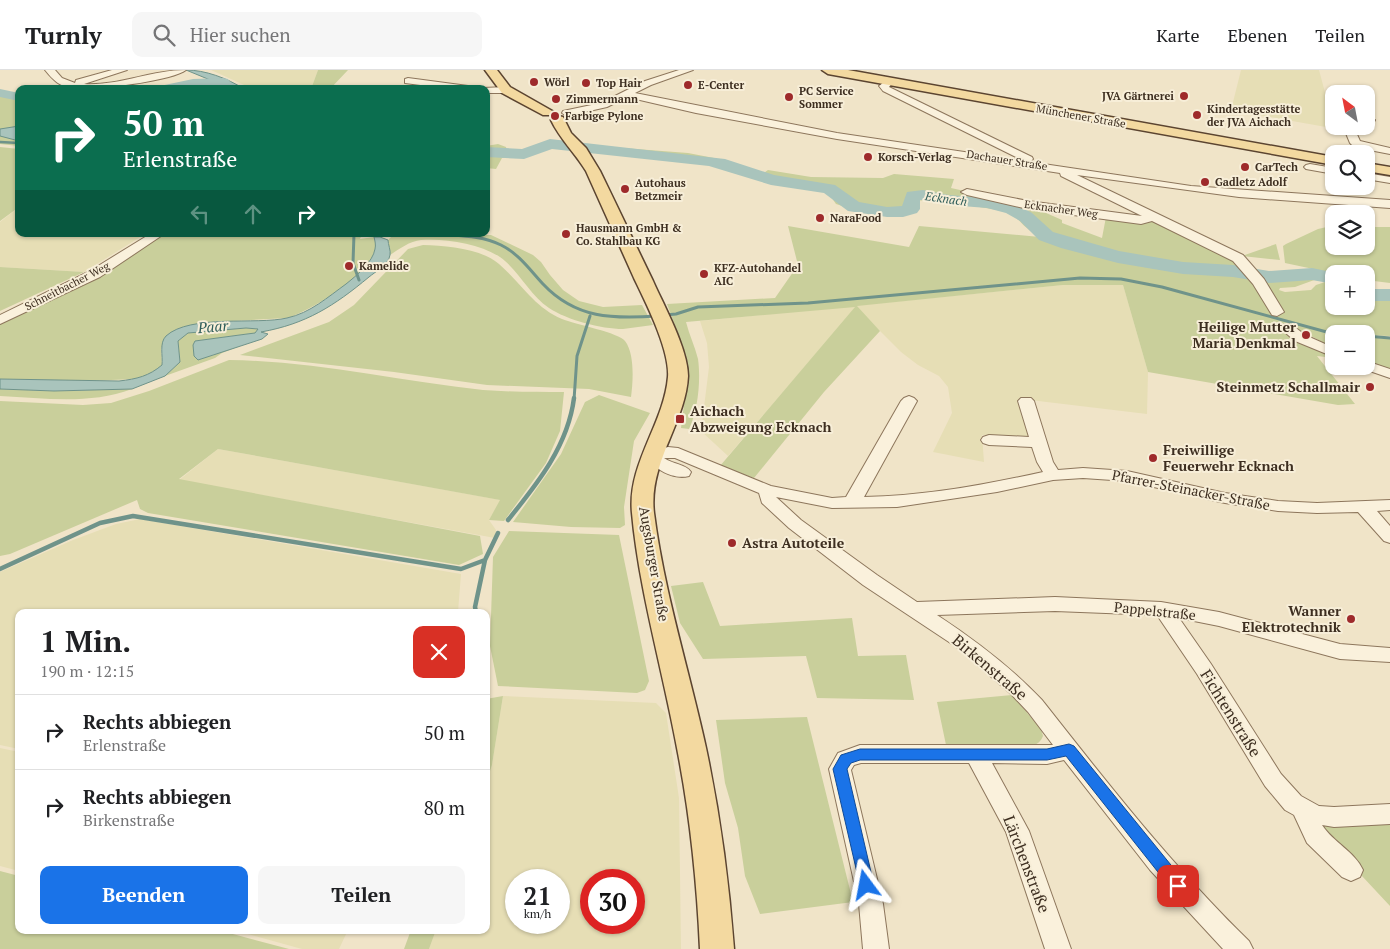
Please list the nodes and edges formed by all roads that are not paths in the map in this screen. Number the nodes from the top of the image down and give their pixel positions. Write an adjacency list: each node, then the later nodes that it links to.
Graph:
1 (50, 70): 13 (street)
2 (122, 70): 10 (street)
3 (181, 70): 14 (street)
4 (415, 70): 11 (street)
5 (491, 70): 19 (main road, Augsburger Straße)
6 (688, 70): 20 (street)
7 (828, 70): 12 (main road, Münchener Straße)
8 (73, 72): 10 (street)
9 (452, 76): 17 (street)
10 (82, 80): 13 (street)
11 (408, 81): 15 (street); 16 (street)
12 (889, 81): 24 (main road, Münchener Straße); 25 (street)
13 (72, 85)
14 (114, 85)
15 (404, 85)
16 (453, 85)
17 (463, 85)
18 (490, 90): 19 (street)
19 (506, 90): 21 (main road, Augsburger Straße)
20 (626, 94): 21 (street); 25 (street, Dachauer Straße)
21 (558, 115): 45 (main road, Augsburger Straße)
22 (1352, 135): 23 (street)
23 (1390, 151)
24 (1325, 159)
25 (1034, 164): 27 (street, Dachauer Straße)
26 (1310, 167): 29 (street)
27 (1060, 168): 34 (street, Dachauer Straße); 35 (street, Ecknacher Weg)
28 (1375, 168): 30 (main road)
29 (1325, 169)
30 (1390, 171)
31 (1375, 178): 32 (street)
32 (1390, 180)
33 (967, 192): 35 (street, Ecknacher Weg)
34 (1390, 204)
35 (1155, 217): 37 (street, Ecknacher Weg)
36 (153, 237): 38 (street, Schneitbacher Weg)
37 (1277, 312)
38 (0, 320)
39 (1287, 328): 40 (street)
40 (1325, 349)
41 (1375, 368): 42 (street)
42 (1390, 374)
43 (909, 400): 53 (street)
44 (1026, 401): 47 (street)
45 (661, 435): 48 (main road, Augsburger Straße); 49 (street)
46 (989, 440): 47 (street)
47 (1040, 443): 50 (street)
48 (653, 456): 49 (street, Pfarrer-Steinacker-Straße); 51 (main road, Augsburger Straße)
49 (688, 465): 51 (street, Pfarrer-Steinacker-Straße); 52 (street, Pfarrer-Steinacker-Straße)
50 (1053, 475): 53 (street, Pfarrer-Steinacker-Straße); 55 (street, Pfarrer-Steinacker-Straße)
51 (644, 484): 65 (main road, Augsburger Straße)
52 (767, 490): 53 (street, Pfarrer-Steinacker-Straße); 57 (street, Birkenstraße)
53 (853, 504)
54 (1390, 505): 55 (street, Pfarrer-Steinacker-Straße)
55 (1362, 506): 56 (street)
56 (1390, 537)
57 (915, 609): 58 (street, Pappelstraße); 60 (street, Birkenstraße)
58 (1163, 610): 59 (street, Pappelstraße); 62 (street, Fichtenstraße)
59 (1390, 655)
60 (1069, 750): 61 (street); 68 (street, Birkenstraße)
61 (976, 756): 66 (street); 67 (street, Lärchenstraße)
62 (1305, 810): 63 (street, Fichtenstraße); 64 (street)
63 (1390, 814)
64 (1351, 870)
65 (717, 949)
66 (876, 949)
67 (1058, 949)
68 (1240, 949)

